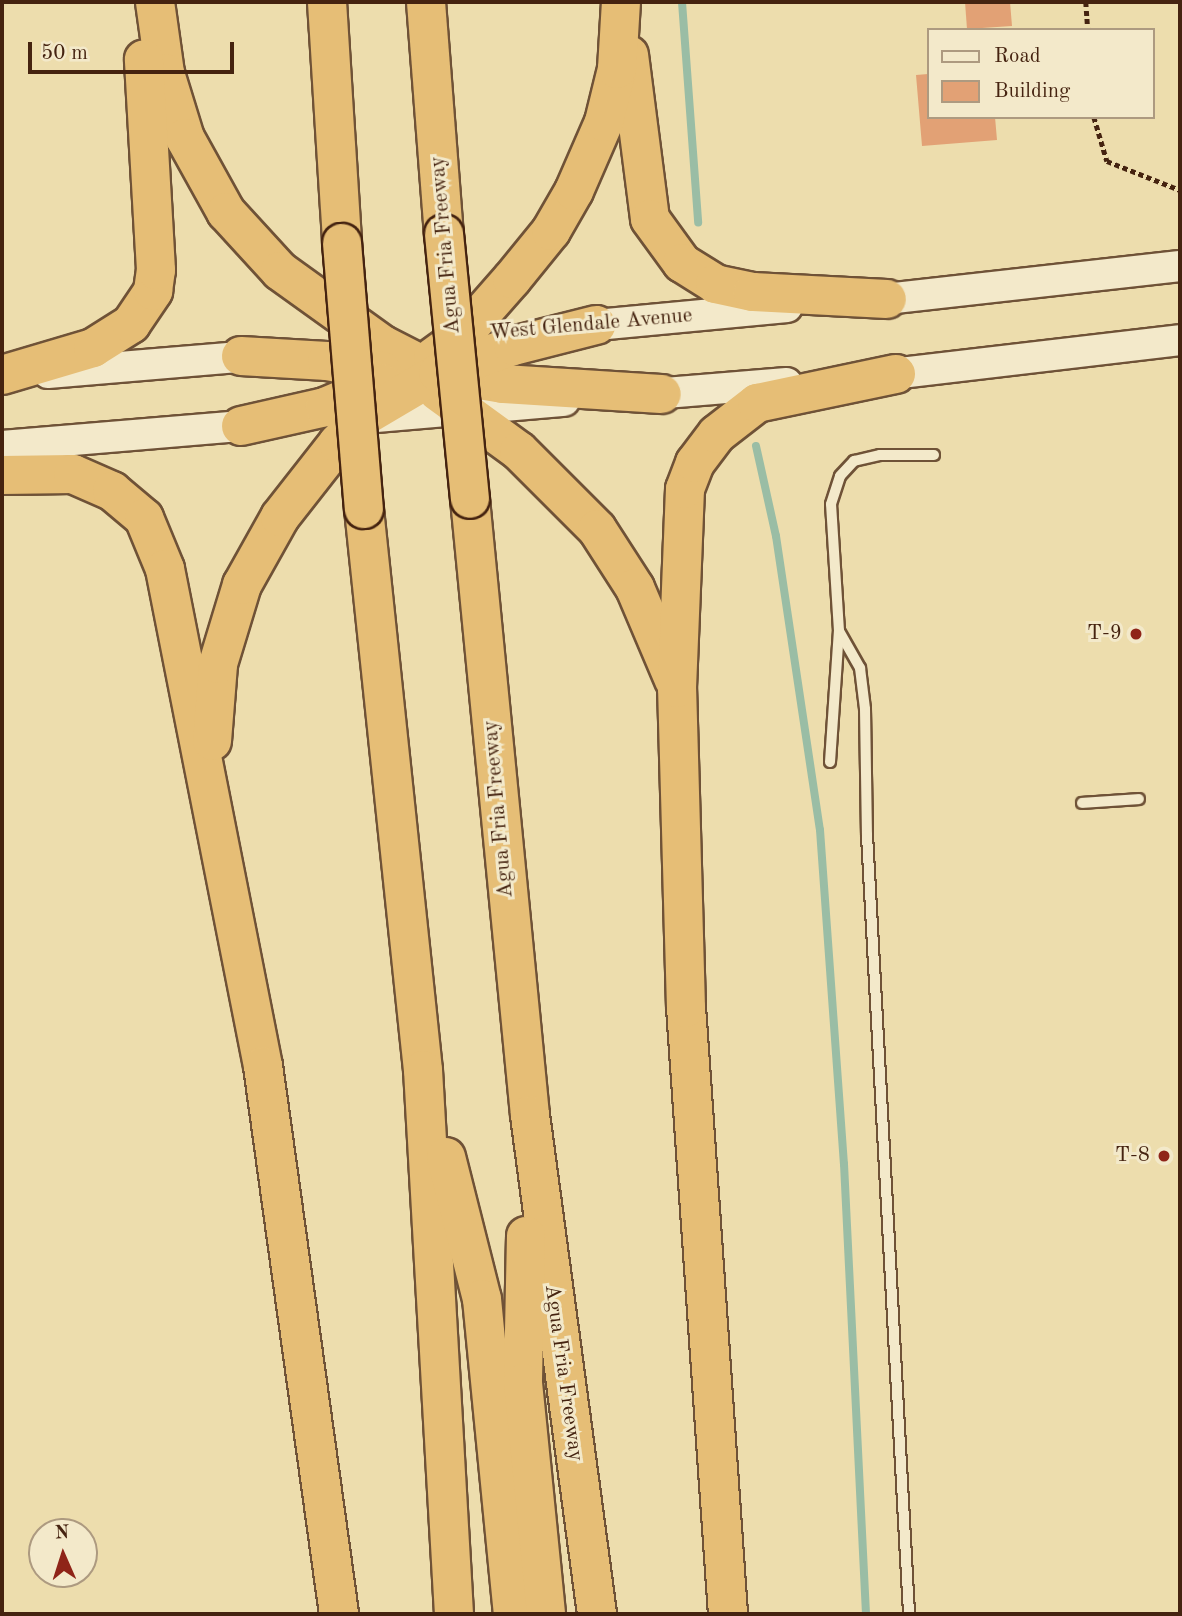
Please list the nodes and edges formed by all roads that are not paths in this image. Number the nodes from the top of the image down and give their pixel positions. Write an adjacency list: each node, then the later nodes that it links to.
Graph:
1 (150, 2): 14 (highway)
2 (155, 2): 12 (highway)
3 (327, 2): 28 (highway, bridge)
4 (426, 2): 29 (highway, Agua Fria Freeway, bridge)
5 (622, 2): 7 (highway); 9 (highway)
6 (1180, 266): 7 (main road, West Glendale Avenue)
7 (887, 299): 8 (main road, West Glendale Avenue)
8 (596, 325): 9 (main road, West Glendale Avenue); 12 (highway)
9 (461, 337): 12 (highway)
10 (1180, 340): 13 (main road)
11 (241, 356): 12 (highway); 14 (main road)
12 (412, 368): 15 (highway); 16 (highway); 17 (highway); 18 (highway)
13 (896, 374): 15 (main road); 23 (highway)
14 (2, 376)
15 (662, 394): 16 (main road)
16 (466, 410): 17 (main road); 23 (highway)
17 (362, 418): 18 (main road); 27 (highway)
18 (241, 426): 19 (main road)
19 (2, 446)
20 (934, 455): 22 (lane)
21 (2, 475): 27 (highway)
22 (839, 631): 24 (lane); 36 (lane)
23 (677, 688): 35 (highway)
24 (830, 762)
25 (1139, 799): 26 (lane)
26 (1082, 803)
27 (217, 824): 30 (highway)
28 (423, 1070): 31 (highway); 32 (highway)
29 (530, 1115): 33 (highway); 34 (highway, Agua Fria Freeway)
30 (339, 1614)
31 (454, 1614)
32 (513, 1614)
33 (546, 1614)
34 (597, 1614)
35 (728, 1614)
36 (909, 1614)

